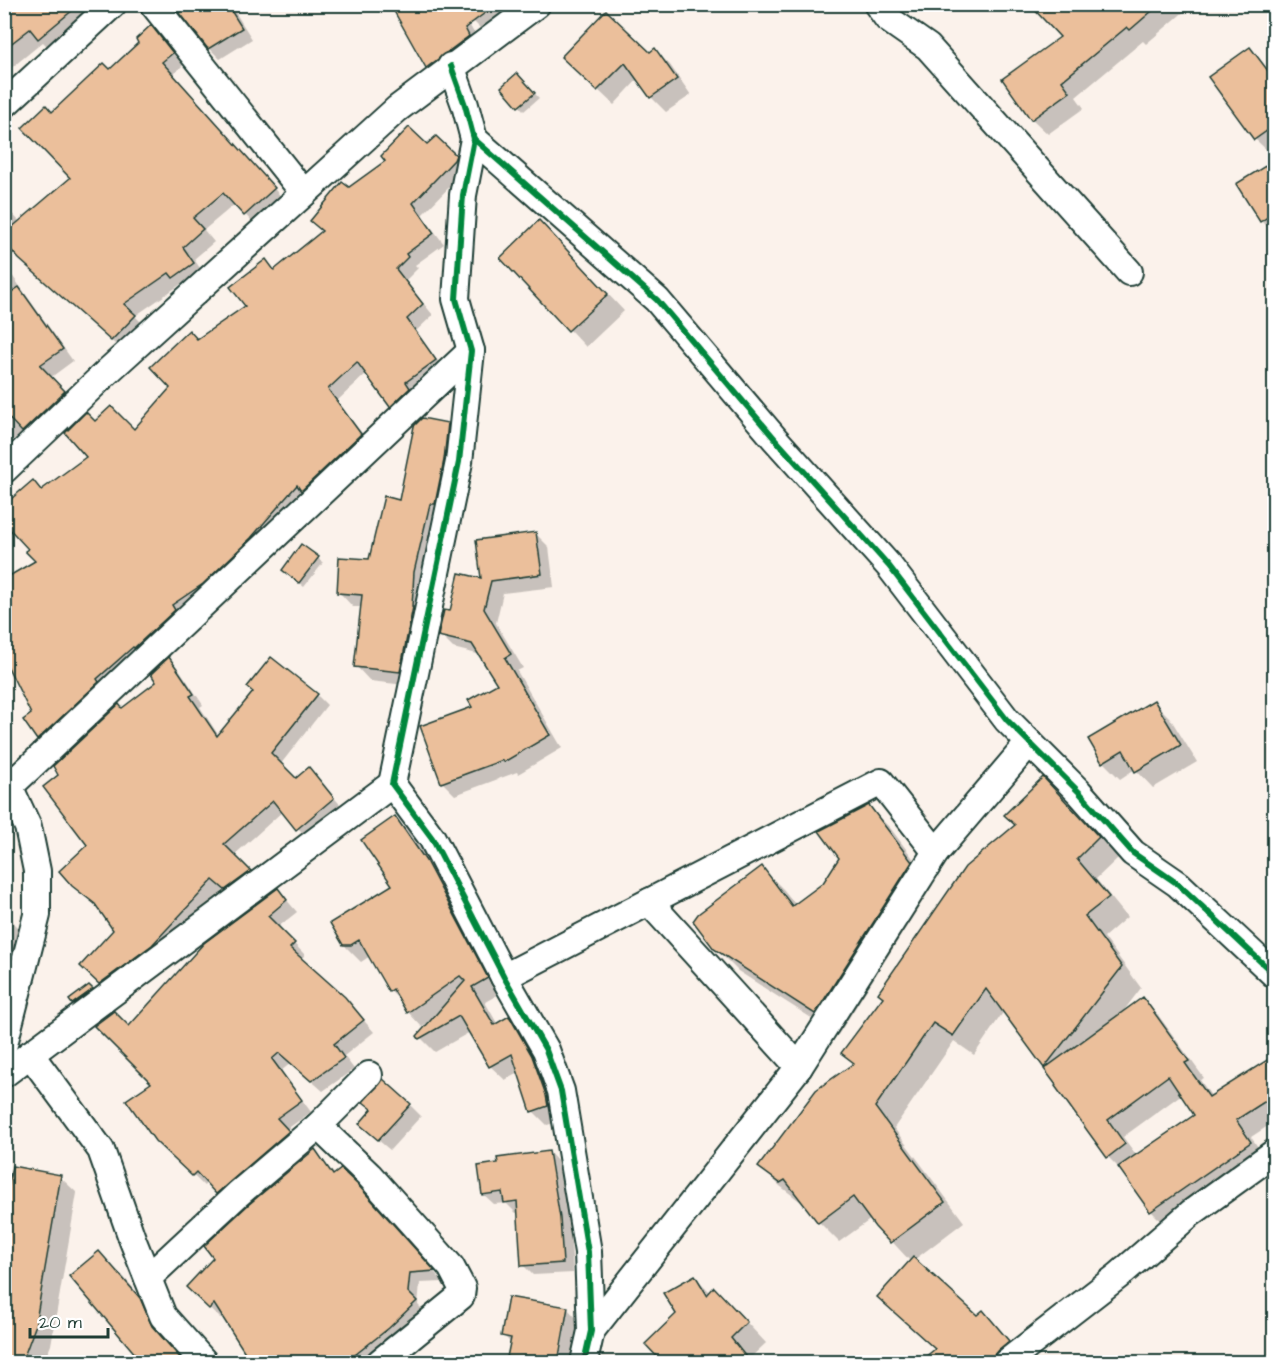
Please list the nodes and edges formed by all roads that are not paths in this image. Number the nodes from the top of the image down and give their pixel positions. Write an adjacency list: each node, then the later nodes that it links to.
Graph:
1 (113, 4): 6 (street)
2 (153, 4): 8 (street)
3 (537, 4): 5 (street)
4 (877, 4): 9 (street)
5 (451, 66): 7 (street); 8 (street)
6 (4, 105)
7 (474, 139): 10 (street); 12 (street)
8 (304, 193): 11 (street)
9 (1129, 272)
10 (471, 351): 13 (street); 14 (street)
11 (4, 470)
12 (1029, 743): 15 (street); 17 (street)
13 (7, 780): 19 (street)
14 (392, 784): 18 (street); 20 (street)
15 (936, 852): 16 (street); 21 (street)
16 (649, 902): 18 (street); 21 (street)
17 (1274, 972)
18 (504, 977): 27 (street)
19 (4, 1044)
20 (30, 1054): 22 (street); 26 (street)
21 (799, 1067): 27 (street)
22 (4, 1074)
23 (369, 1075): 24 (street)
24 (318, 1126): 26 (street); 29 (street)
25 (1275, 1153): 31 (street)
26 (148, 1278): 28 (street)
27 (591, 1331): 30 (street)
28 (204, 1362)
29 (380, 1362)
30 (584, 1362)
31 (1007, 1362)

